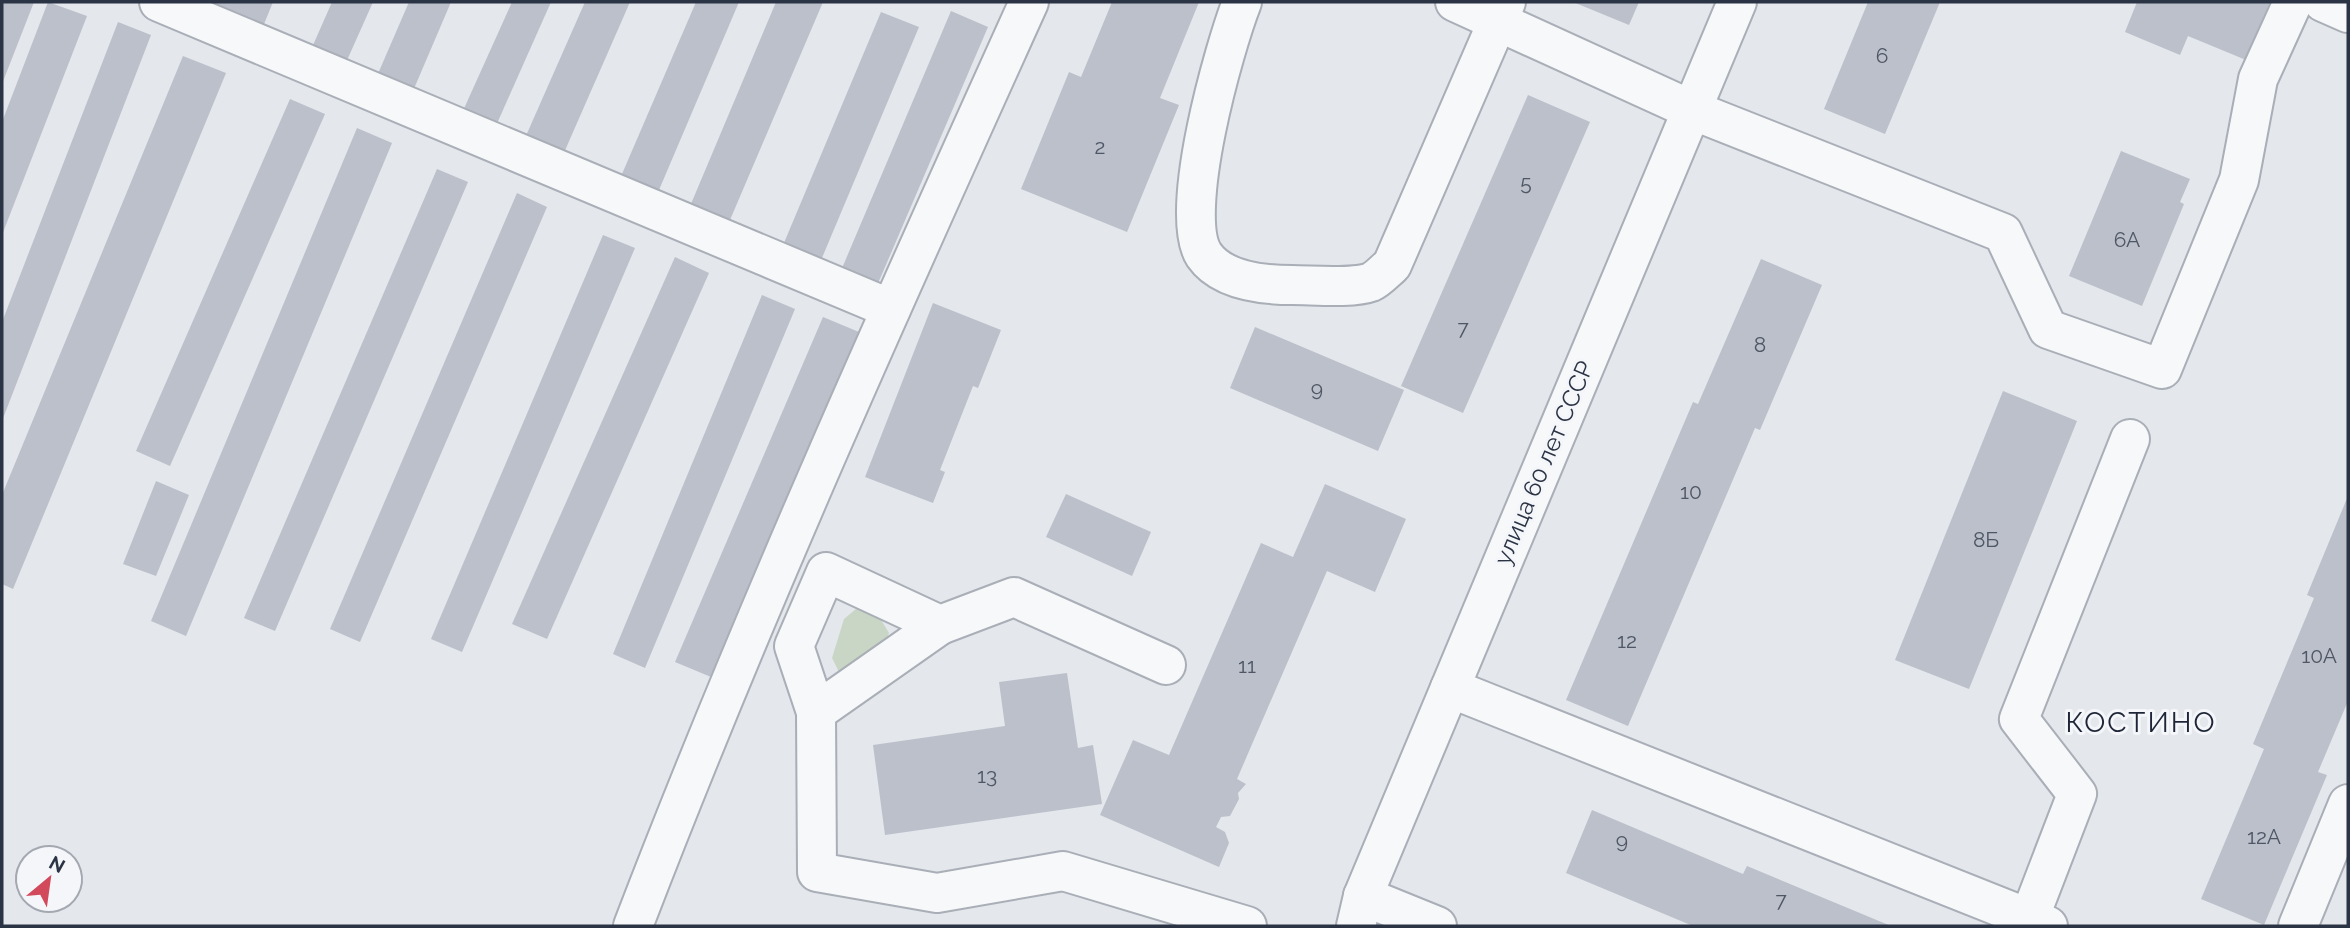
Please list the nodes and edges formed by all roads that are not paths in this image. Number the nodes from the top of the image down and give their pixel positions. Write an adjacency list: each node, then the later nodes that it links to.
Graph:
1 (159, 2): 11 (street)
2 (1029, 2): 11 (street)
3 (1242, 2): 8 (street)
4 (1455, 2): 8 (street)
5 (1737, 2): 10 (street, улица 60 лет СССР)
6 (2293, 2): 10 (street)
7 (2323, 2): 9 (street)
8 (1502, 11): 10 (street)
9 (2348, 13)
10 (1692, 110): 15 (street, улица 60 лет СССР)
11 (891, 309): 20 (street)
12 (2130, 439): 19 (street)
13 (940, 625): 14 (street); 16 (street); 16 (street)
14 (1166, 665)
15 (1450, 688): 18 (street, улица 60 лет СССР); 19 (street)
16 (816, 712): 21 (street)
17 (2348, 804): 23 (street)
18 (1359, 911): 22 (street)
19 (2039, 923)
20 (633, 926)
21 (1247, 926)
22 (1437, 926)
23 (2298, 926)

